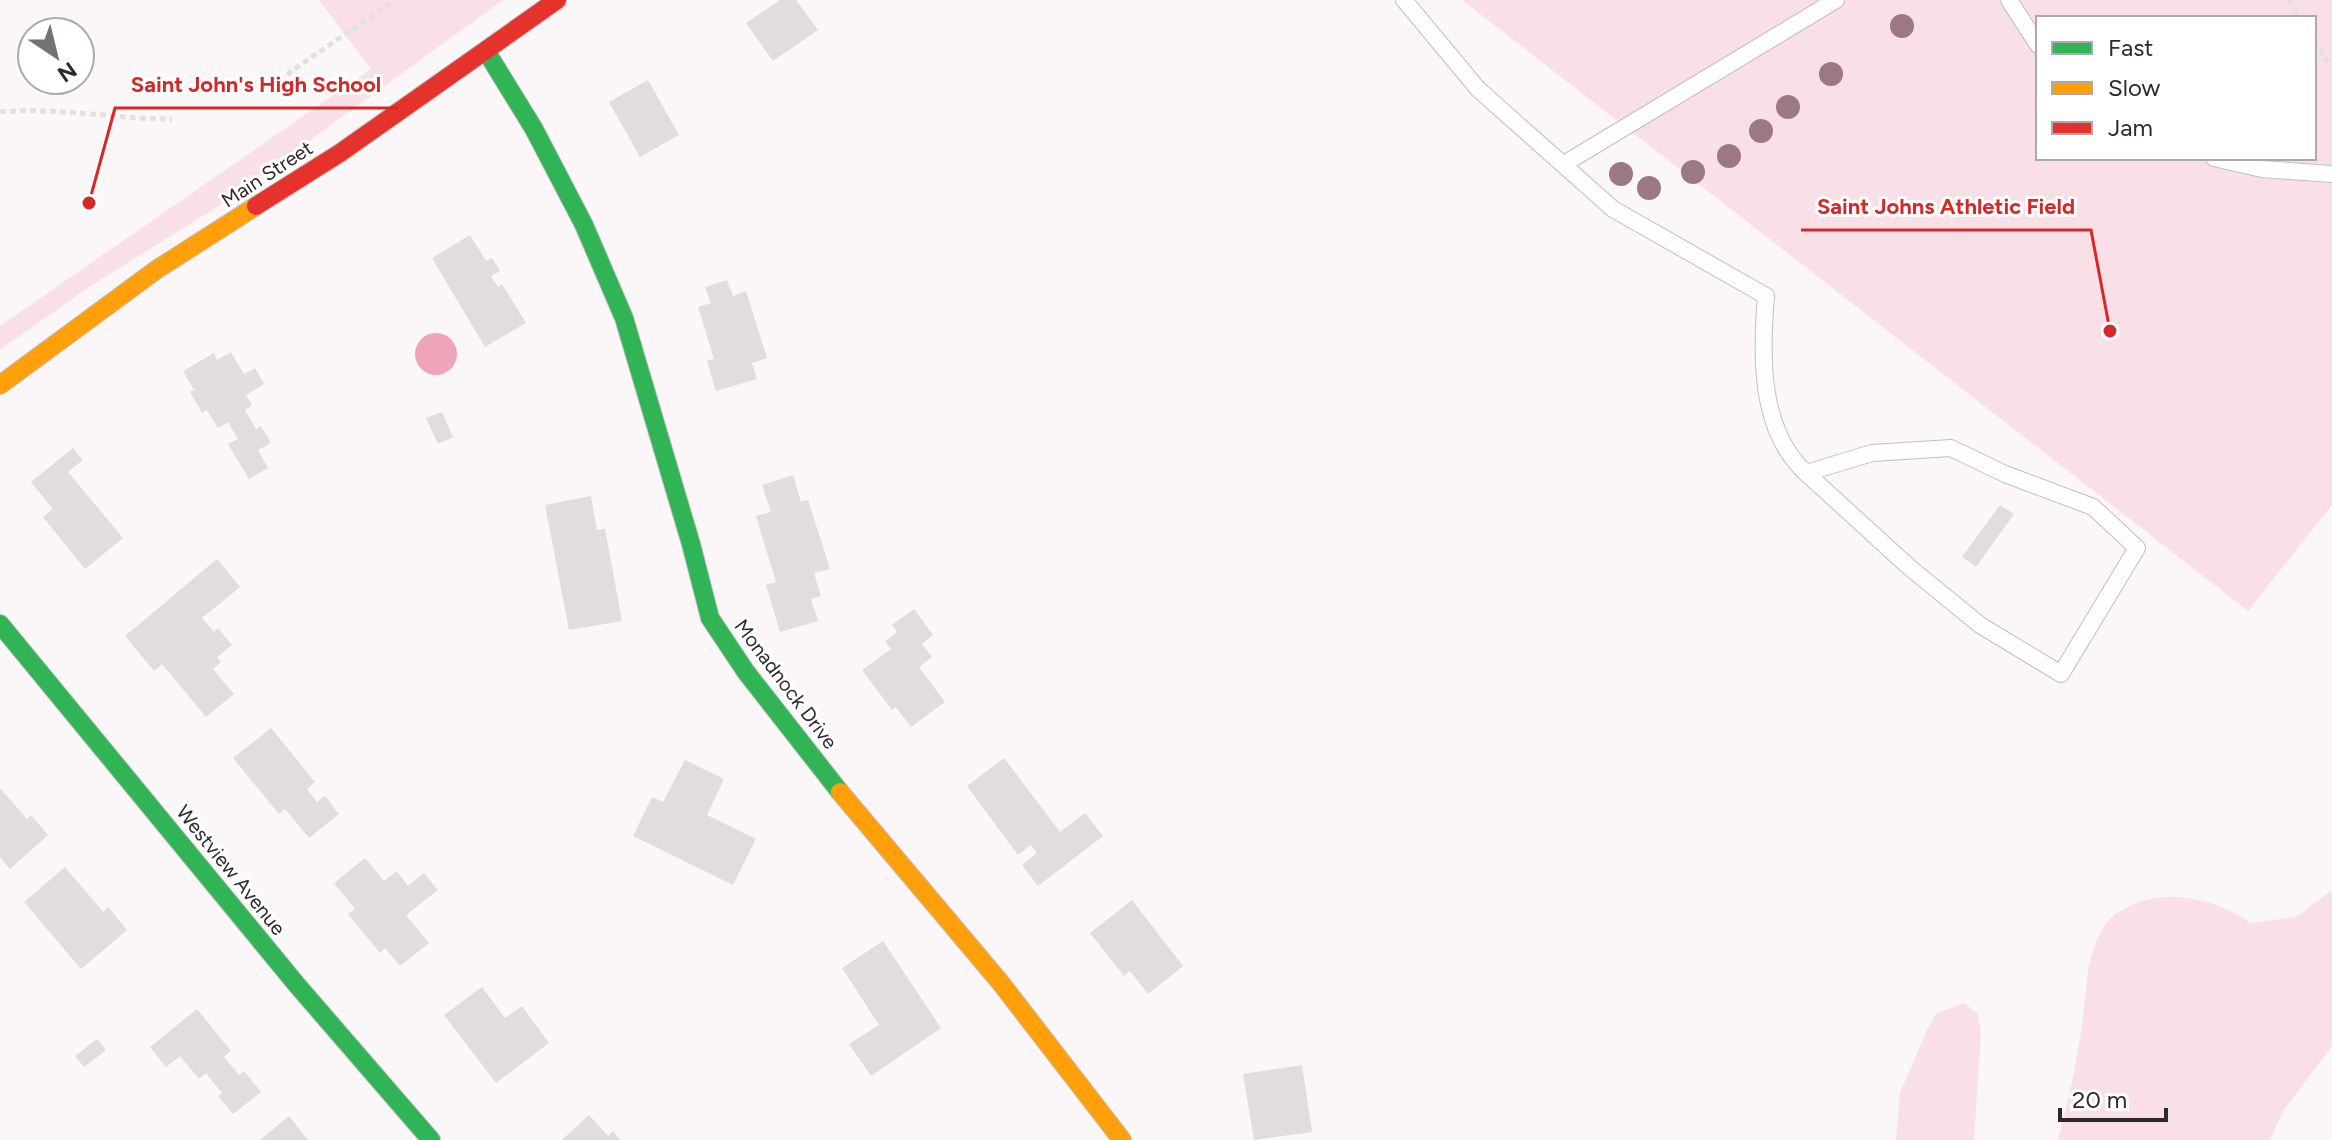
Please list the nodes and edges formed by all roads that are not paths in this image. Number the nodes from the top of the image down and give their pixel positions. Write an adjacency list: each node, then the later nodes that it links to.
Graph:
1 (557, 0): 6 (street, Main Street)
2 (1404, 0): 8 (lane)
3 (1836, 0): 8 (lane)
4 (2009, 0): 5 (lane)
5 (2036, 42)
6 (486, 51): 10 (street, Main Street); 14 (street, Monadnock Drive)
7 (2223, 160): 9 (lane)
8 (1564, 164): 11 (lane)
9 (2332, 174)
10 (0, 385)
11 (1806, 473): 11 (lane)
12 (0, 624): 13 (street, Westview Avenue)
13 (431, 1140)
14 (1122, 1140)

